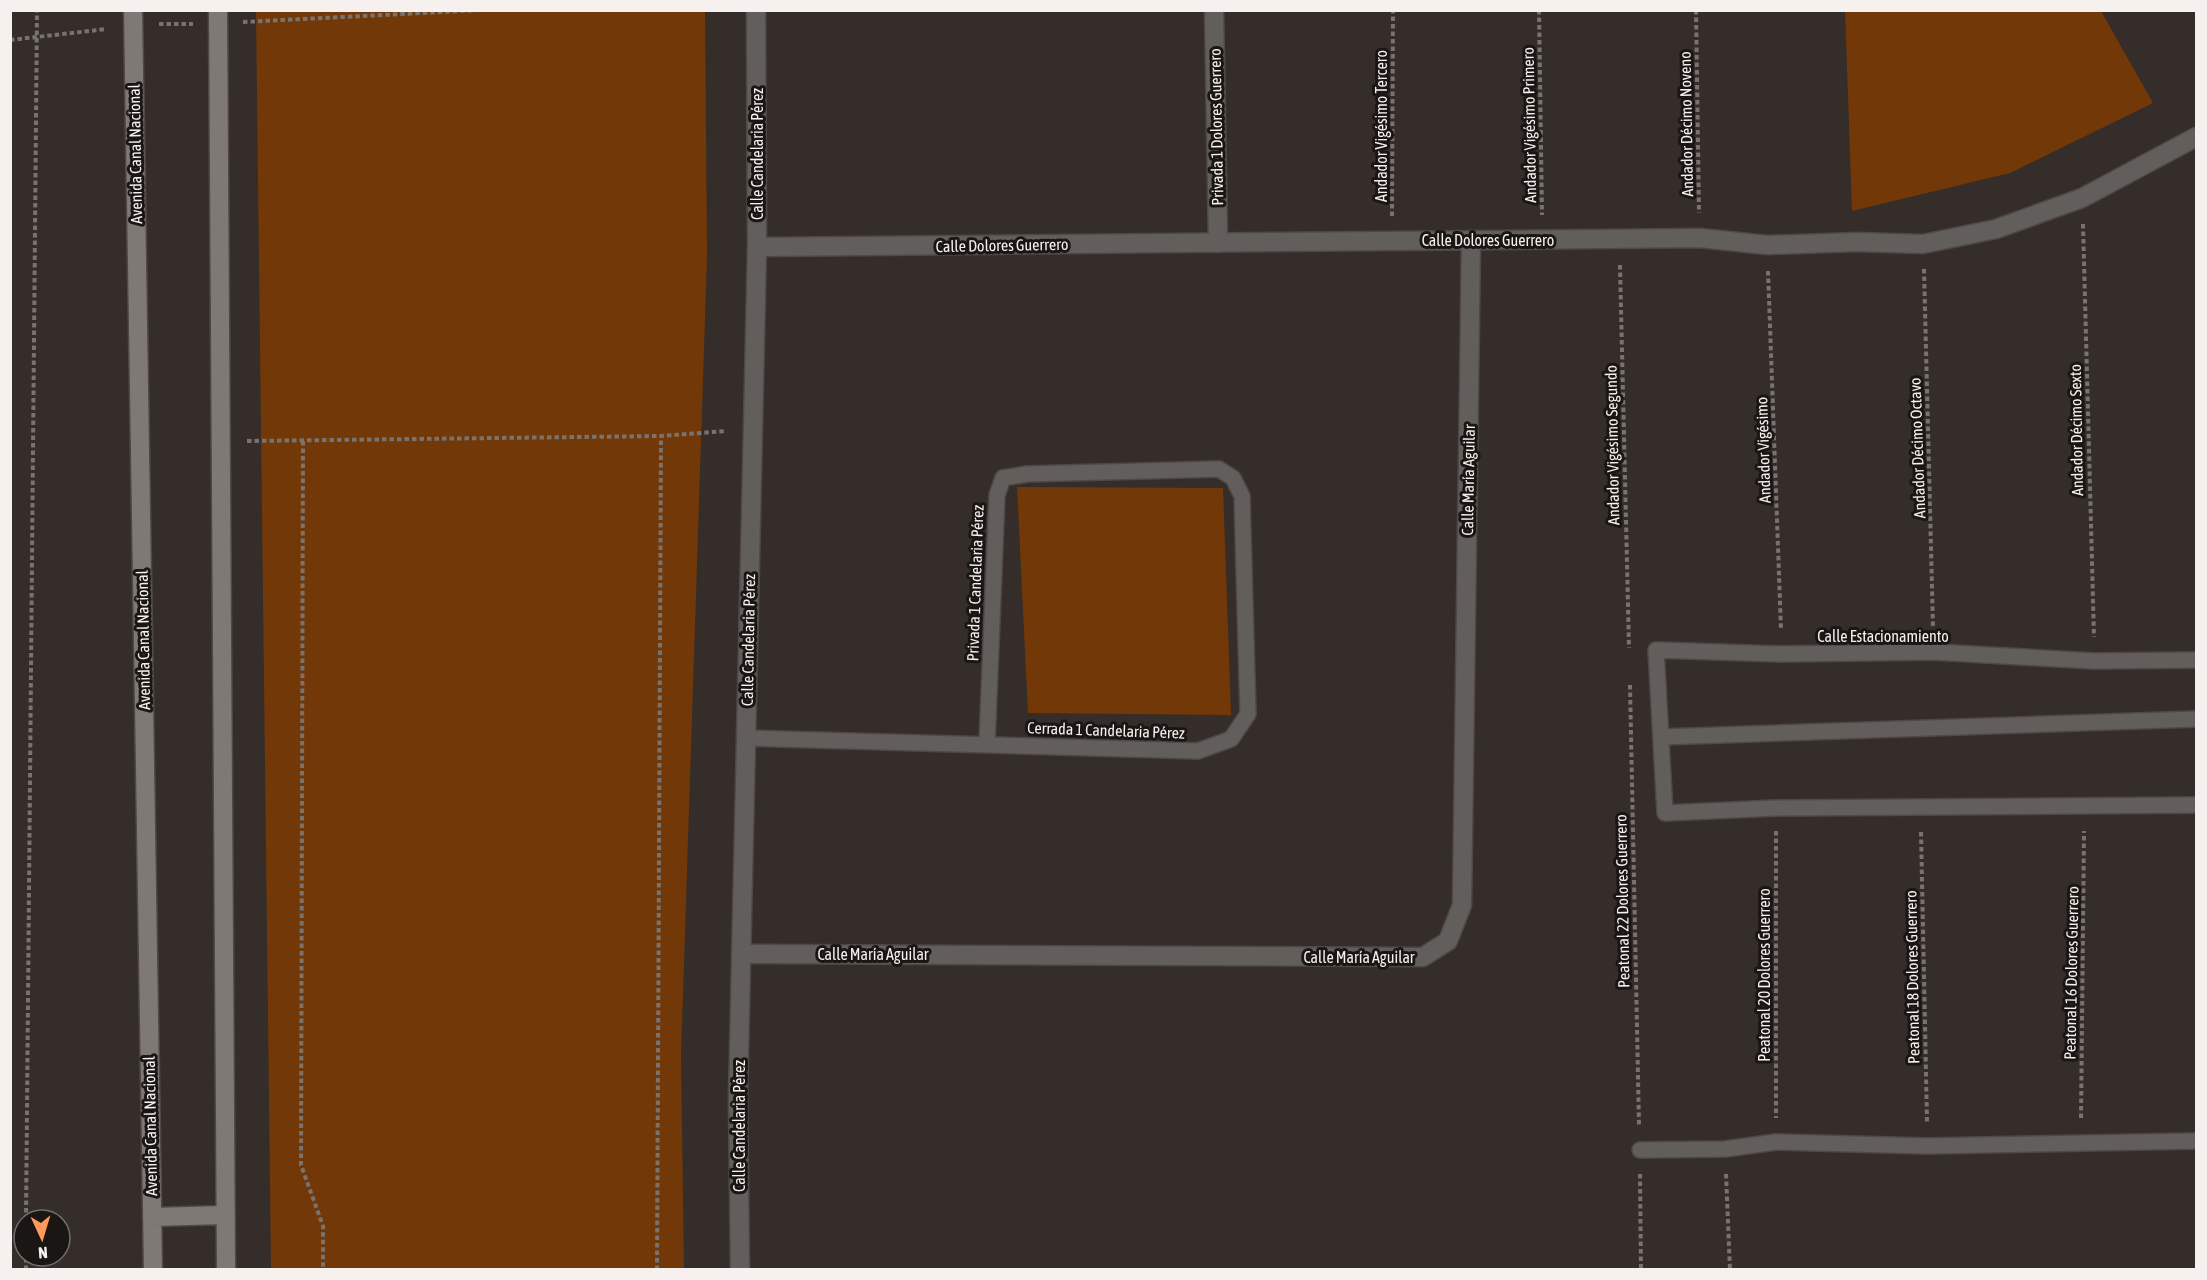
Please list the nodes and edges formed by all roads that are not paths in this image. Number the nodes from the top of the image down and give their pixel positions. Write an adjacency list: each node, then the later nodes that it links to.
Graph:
1 (756, 10): 8 (street, Calle Candelaria Pérez)
2 (1214, 10): 7 (street, Privada 1 Dolores Guerrero)
3 (219, 17): 19 (main road)
4 (133, 18): 20 (main road, Avenida Canal Nacional)
5 (2196, 137): 6 (street, Calle Dolores Guerrero)
6 (1471, 240): 7 (street, Calle Dolores Guerrero); 16 (street, Calle María Aguilar)
7 (1218, 243): 8 (street, Calle Dolores Guerrero)
8 (757, 247): 13 (street, Calle Candelaria Pérez)
9 (1233, 478): 14 (lane, Privada 1 Candelaria Pérez); 14 (lane, Cerrada 1 Candelaria Pérez)
10 (2196, 660): 12 (lane, Calle Estacionamiento)
11 (2196, 719): 12 (lane)
12 (1662, 737): 15 (lane, Calle Estacionamiento)
13 (746, 738): 14 (lane, Cerrada 1 Candelaria Pérez); 16 (street, Calle Candelaria Pérez)
14 (987, 744)
15 (2196, 805)
16 (741, 954): 23 (street, Calle Candelaria Pérez)
17 (2196, 1141): 18 (lane)
18 (1640, 1150)
19 (225, 1215): 20 (main road); 22 (main road)
20 (152, 1217): 21 (main road, Avenida Canal Nacional)
21 (153, 1269)
22 (226, 1269)
23 (740, 1269)

